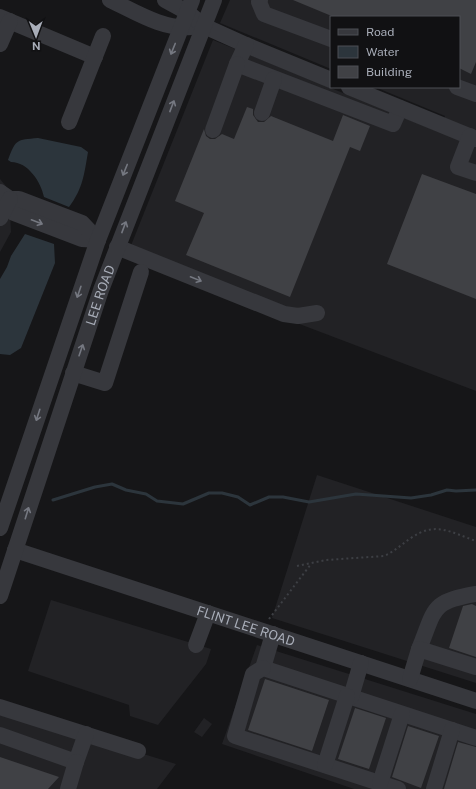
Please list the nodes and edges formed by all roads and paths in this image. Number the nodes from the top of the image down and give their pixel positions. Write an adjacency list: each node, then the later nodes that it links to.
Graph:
1 (110, 0): 8 (street)
2 (165, 0): 5 (street)
3 (214, 0): 7 (street, LEE ROAD)
4 (260, 0): 10 (street)
5 (190, 6): 7 (street); 8 (street, LEE ROAD)
6 (5, 19): 11 (street); 13 (street)
7 (204, 26): 8 (street); 12 (street); 30 (street, LEE ROAD, one-way to 7)
8 (182, 28): 29 (street, LEE ROAD, one-way to 29)
9 (103, 36): 13 (street)
10 (330, 39)
11 (0, 44)
12 (246, 45): 14 (street); 16 (street)
13 (95, 57): 23 (street)
14 (237, 64): 15 (street); 24 (street)
15 (274, 79): 21 (street); 22 (street)
16 (330, 80)
17 (354, 88): 19 (street)
18 (460, 88): 20 (street)
19 (371, 91): 21 (street)
20 (476, 94)
21 (400, 108): 25 (street)
22 (262, 113)
23 (69, 122)
24 (212, 130)
25 (473, 138): 26 (street)
26 (476, 173)
27 (5, 196): 28 (street); 29 (street)
28 (0, 218)
29 (98, 240): 34 (street, LEE ROAD, one-way to 34)
30 (117, 246): 32 (street, one-way to 32); 33 (street, LEE ROAD, one-way to 30)
31 (141, 272): 33 (street)
32 (317, 313)
33 (73, 373): 36 (street, LEE ROAD, one-way to 33)
34 (0, 528)
35 (476, 541): 37 (path)
36 (16, 550): 40 (street, LEE ROAD); 41 (street, FLINT LEE ROAD)
37 (312, 563): 38 (path); 42 (path)
38 (297, 566)
39 (476, 594): 44 (street)
40 (0, 596)
41 (208, 613): 42 (street, FLINT LEE ROAD); 43 (street)
42 (267, 633): 45 (street, FLINT LEE ROAD); 47 (street)
43 (196, 645)
44 (419, 649): 46 (street); 48 (street)
45 (361, 663): 48 (street, FLINT LEE ROAD); 49 (street)
46 (476, 667)
47 (263, 668): 49 (street); 59 (street)
48 (410, 679): 50 (street, FLINT LEE ROAD)
49 (349, 696): 52 (street); 59 (street)
50 (476, 701)
51 (0, 707): 54 (street)
52 (402, 714): 53 (street); 60 (street)
53 (452, 730): 56 (street); 63 (street)
54 (86, 734): 57 (street); 58 (street)
55 (0, 735): 58 (street)
56 (476, 738)
57 (138, 752)
58 (76, 762): 61 (street)
59 (325, 765): 60 (street)
60 (380, 783): 62 (street)
61 (68, 789)
62 (398, 789)
63 (434, 789)

